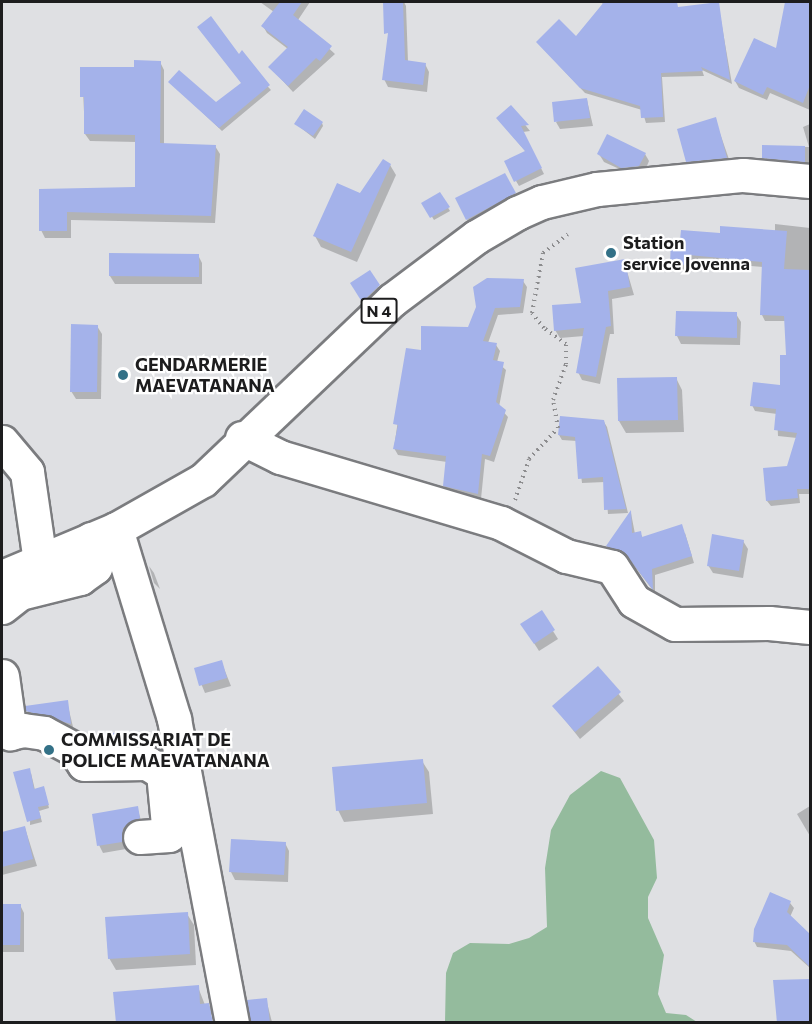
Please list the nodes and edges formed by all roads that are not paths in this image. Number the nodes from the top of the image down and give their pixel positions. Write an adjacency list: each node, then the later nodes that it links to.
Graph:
1 (810, 181): 2 (main road, N 4)
2 (242, 438): 4 (main road, N 4); 8 (main road)
3 (2, 442): 5 (main road)
4 (104, 534): 5 (main road, N 4); 7 (main road); 11 (main road)
5 (40, 561): 6 (main road, N 4)
6 (2, 578)
7 (2, 607)
8 (810, 627)
9 (2, 676): 10 (main road)
10 (140, 837)
11 (232, 1023)

